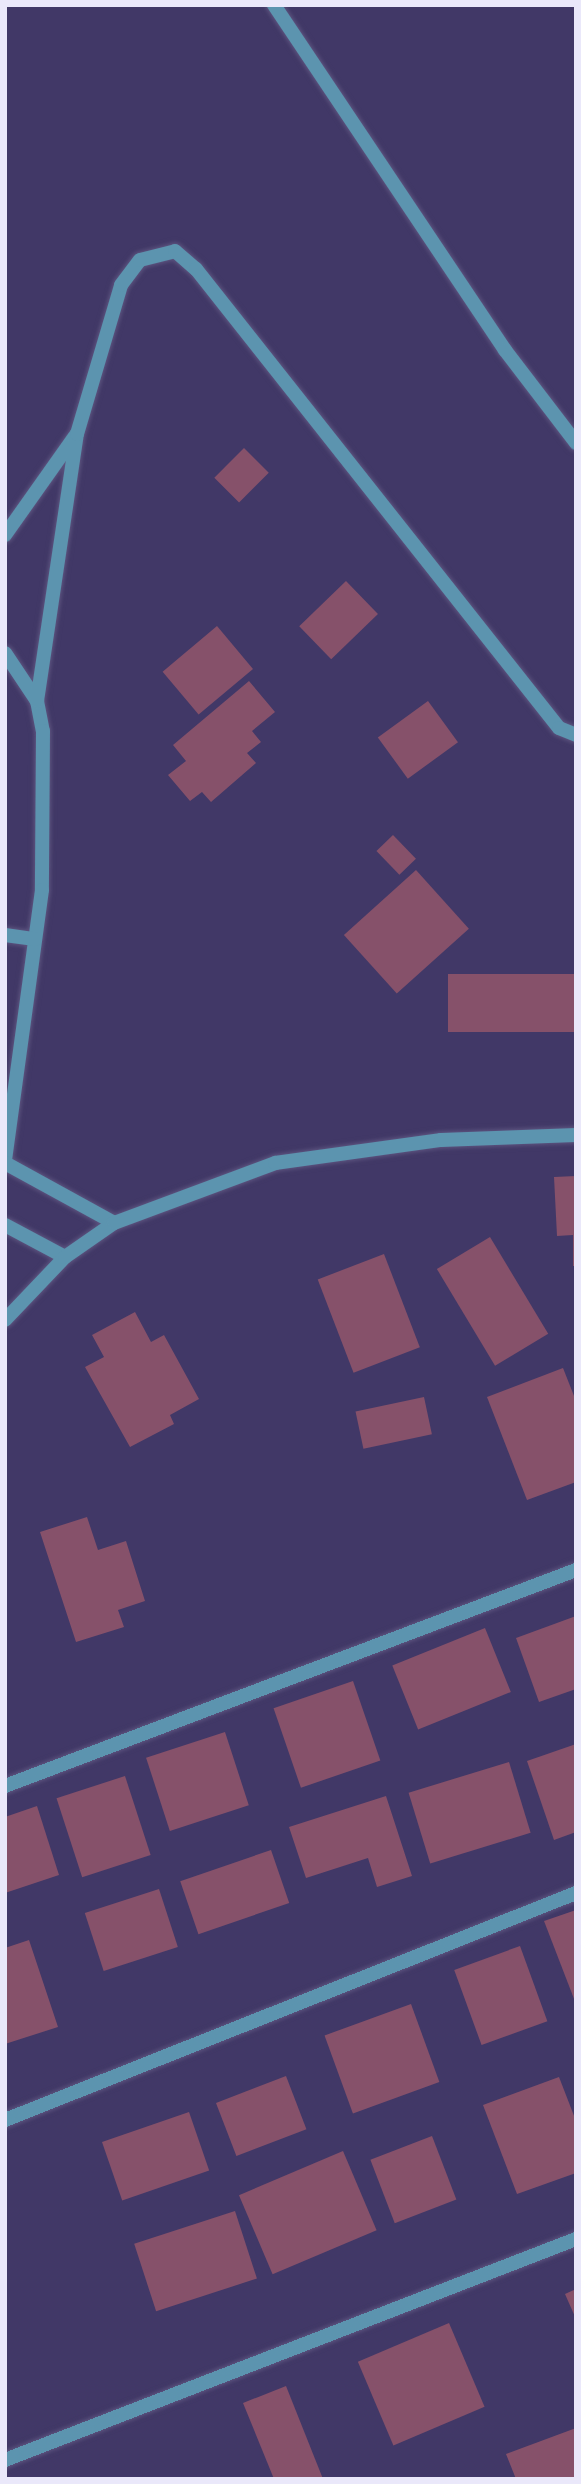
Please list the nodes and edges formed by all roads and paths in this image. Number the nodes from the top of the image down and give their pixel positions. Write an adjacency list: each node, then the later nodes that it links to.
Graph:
1 (274, 5): 3 (street)
2 (77, 434): 4 (street); 6 (street); 7 (street)
3 (576, 443)
4 (5, 535)
5 (5, 653): 6 (street)
6 (37, 701): 9 (street)
7 (576, 735)
8 (5, 935): 9 (street)
9 (35, 939): 11 (street)
10 (576, 1135): 12 (street)
11 (5, 1161): 12 (street)
12 (114, 1223): 14 (street)
13 (5, 1225): 14 (street)
14 (65, 1258): 15 (street)
15 (5, 1320)
16 (576, 1570): 17 (street)
17 (5, 1786)
18 (576, 1893): 19 (street)
19 (5, 2120)
20 (576, 2239): 21 (street)
21 (5, 2460)

